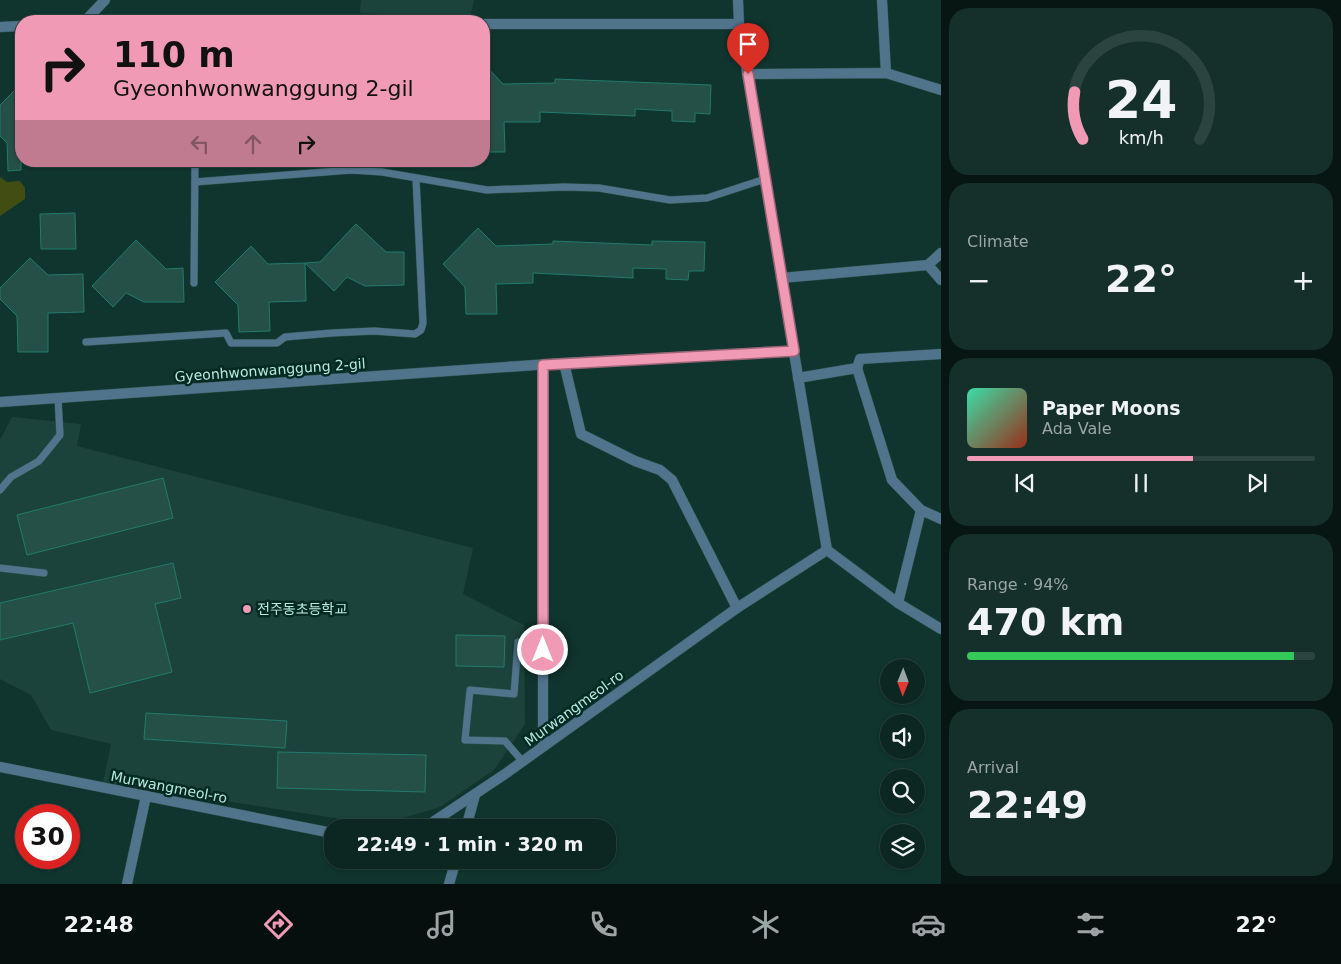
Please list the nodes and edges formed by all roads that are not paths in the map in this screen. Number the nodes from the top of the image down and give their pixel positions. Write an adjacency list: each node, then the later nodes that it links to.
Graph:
1 (105, 0): 4 (street)
2 (738, 0): 6 (street)
3 (882, 0): 10 (street)
4 (91, 15)
5 (490, 24): 6 (street)
6 (739, 24): 9 (street)
7 (15, 26): 8 (street)
8 (0, 27)
9 (748, 74): 10 (street); 14 (street)
10 (886, 74): 11 (street)
11 (941, 90)
12 (195, 167): 15 (lane)
13 (416, 179): 14 (lane); 15 (lane); 21 (lane)
14 (765, 179): 18 (street)
15 (195, 182): 20 (lane)
16 (941, 253): 17 (street)
17 (928, 265): 18 (street); 19 (street)
18 (781, 278): 22 (street)
19 (941, 280)
20 (194, 283)
21 (86, 342)
22 (794, 351): 24 (street, Gyeonhwonwanggung 2-gil); 27 (street)
23 (941, 354): 26 (street)
24 (564, 363): 25 (street, Gyeonhwonwanggung 2-gil); 37 (street)
25 (543, 365): 28 (street, Gyeonhwonwanggung 2-gil); 40 (street)
26 (857, 368): 27 (street); 31 (street)
27 (798, 378): 33 (street)
28 (58, 398): 29 (street, Gyeonhwonwanggung 2-gil); 30 (lane)
29 (0, 402)
30 (0, 490)
31 (921, 510): 32 (street); 36 (street)
32 (941, 518)
33 (827, 550): 36 (street); 37 (street, Murwangmeol-ro)
34 (0, 568): 35 (lane)
35 (44, 573)
36 (898, 603): 38 (street)
37 (738, 608): 40 (street, Murwangmeol-ro)
38 (941, 629)
39 (518, 642): 41 (lane)
40 (543, 745): 41 (street, Murwangmeol-ro)
41 (523, 762): 43 (street, Murwangmeol-ro)
42 (0, 767): 44 (street, Murwangmeol-ro)
43 (476, 795): 45 (street, Murwangmeol-ro); 46 (street)
44 (146, 796): 47 (street, Murwangmeol-ro); 49 (street)
45 (438, 819)
46 (469, 819)
47 (324, 831)
48 (453, 869): 50 (street)
49 (127, 884)
50 (449, 884)

